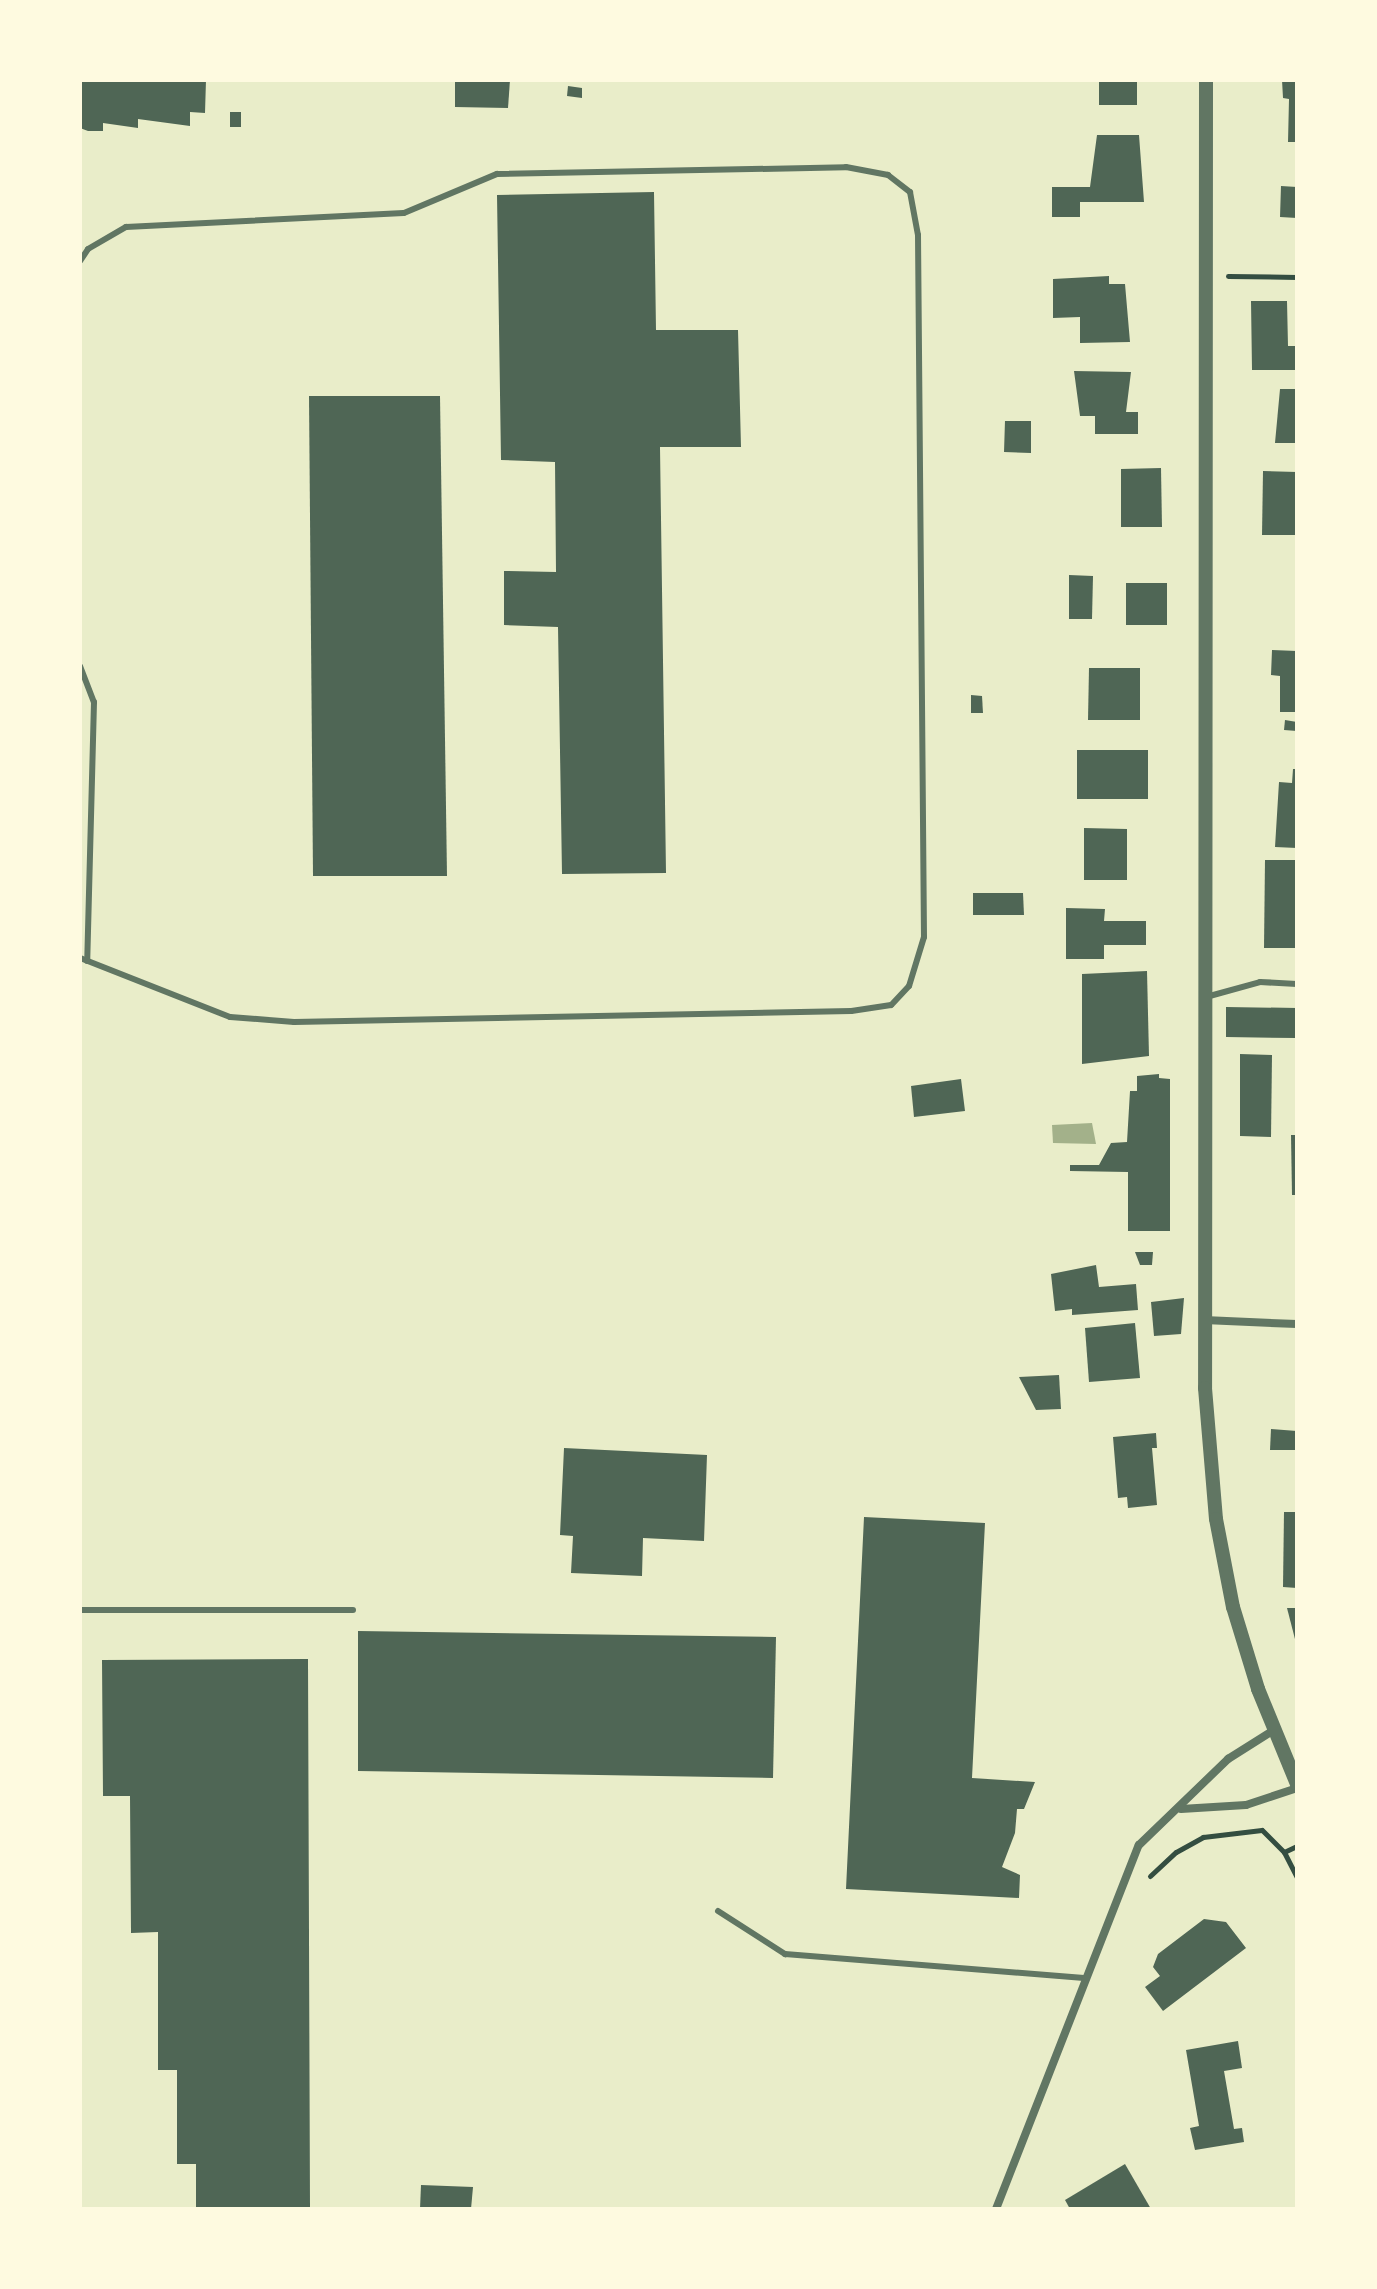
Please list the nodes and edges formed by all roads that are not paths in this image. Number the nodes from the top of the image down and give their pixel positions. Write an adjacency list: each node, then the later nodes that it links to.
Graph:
1 (1206, 80): 6 (street)
2 (80, 261): 4 (lane)
3 (80, 666): 4 (lane)
4 (84, 960)
5 (1297, 984): 6 (lane)
6 (1206, 997): 7 (street)
7 (1204, 1320): 8 (street); 11 (street)
8 (1297, 1324)
9 (80, 1610): 10 (lane)
10 (353, 1610)
11 (1274, 1730): 12 (street); 13 (street)
12 (1297, 1786): 13 (street)
13 (1181, 1809): 15 (street)
14 (718, 1911): 15 (lane)
15 (1084, 1978): 16 (street)
16 (996, 2209)

